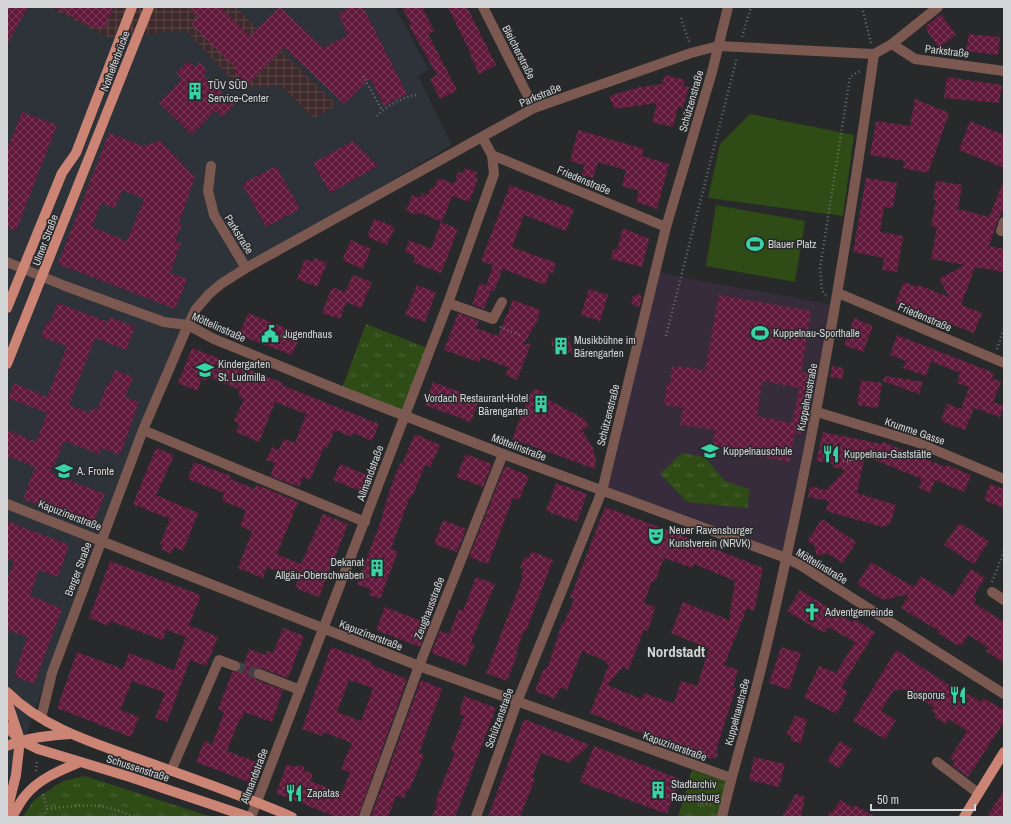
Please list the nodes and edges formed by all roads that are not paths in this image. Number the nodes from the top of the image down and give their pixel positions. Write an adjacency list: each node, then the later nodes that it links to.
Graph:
1 (132, 7): 11 (main road, Nothelferbrücke)
2 (148, 7): 12 (main road, Nothelferbrücke)
3 (483, 7): 10 (street, Bleicherstraße)
4 (728, 7): 7 (street, Schützenstraße)
5 (938, 7): 6 (street)
6 (892, 44): 8 (street); 9 (street, Parkstraße)
7 (718, 46): 8 (street, Parkstraße); 10 (street, Parkstraße); 16 (street, Schützenstraße)
8 (874, 58): 21 (street, Kuppelnaustraße)
9 (1004, 71)
10 (534, 108): 13 (street, Parkstraße)
11 (89, 118): 19 (main road, Ulmer Straße)
12 (103, 124): 20 (main road, Ulmer Straße)
13 (482, 137): 14 (street, Allmandstraße); 18 (street, Parkstraße)
14 (492, 155): 16 (street, Friedenstraße); 23 (street, Allmandstraße)
15 (211, 166): 18 (street, Parkstraße)
16 (666, 227): 33 (street, Schützenstraße)
17 (7, 262): 19 (street, Möttelinstraße)
18 (246, 268): 25 (street, Parkstraße)
19 (23, 269): 20 (street, Möttelinstraße); 24 (main road, Ulmer Straße)
20 (43, 278): 25 (street, Möttelinstraße); 27 (main road, Ulmer Straße)
21 (838, 293): 26 (street, Friedenstraße); 28 (street, Kuppelnaustraße)
22 (502, 302): 23 (street)
23 (448, 303): 29 (street, Allmandstraße)
24 (7, 308)
25 (188, 325): 29 (street, Möttelinstraße); 30 (street, Berger Straße)
26 (1004, 363)
27 (7, 364)
28 (817, 412): 32 (street, Krumme Gasse); 37 (street, Kuppelnaustraße)
29 (404, 415): 31 (street, Möttelinstraße); 35 (street, Allmandstraße)
30 (143, 430): 35 (street); 36 (street, Berger Straße)
31 (502, 454): 33 (street, Möttelinstraße); 42 (street, Zeughausstraße)
32 (1004, 479)
33 (602, 491): 37 (street, Möttelinstraße); 48 (street, Schützenstraße)
34 (7, 504): 36 (street, Kapuzinerstraße)
35 (365, 522): 40 (street, Allmandstraße)
36 (102, 541): 40 (street, Kapuzinerstraße); 49 (street, Berger Straße)
37 (786, 558): 46 (street, Möttelinstraße); 58 (street, Kuppelnaustraße)
38 (992, 592): 39 (street)
39 (1004, 600)
40 (323, 630): 42 (street, Kapuzinerstraße); 44 (street, Allmandstraße)
41 (235, 666): 57 (street)
42 (419, 666): 48 (street, Kapuzinerstraße); 66 (street, Zeughausstraße)
43 (259, 674): 44 (street)
44 (300, 690): 60 (street, Allmandstraße)
45 (7, 692): 49 (main road, Schussenstraße)
46 (1004, 694)
47 (7, 701): 52 (main road)
48 (517, 702): 58 (street, Kapuzinerstraße); 67 (street, Schützenstraße)
49 (42, 718): 51 (main road, Schussenstraße)
50 (7, 727): 52 (main road)
51 (70, 734): 52 (main road, Schussenstraße); 57 (main road, Schussenstraße)
52 (20, 740): 53 (main road, Schussenstraße); 55 (main road, Schussenstraße); 61 (main road)
53 (7, 746)
54 (1004, 752): 59 (main road)
55 (80, 762): 63 (main road); 64 (main road, Schussenstraße)
56 (937, 762): 59 (street)
57 (171, 771): 60 (main road, Schussenstraße)
58 (731, 778): 62 (street, Kuppelnaustraße)
59 (978, 793): 68 (main road)
60 (258, 802): 64 (street, Allmandstraße); 65 (main road, Schussenstraße)
61 (7, 812)
62 (723, 813)
63 (12, 817)
64 (250, 817)
65 (292, 817)
66 (364, 817)
67 (476, 817)
68 (964, 817)

